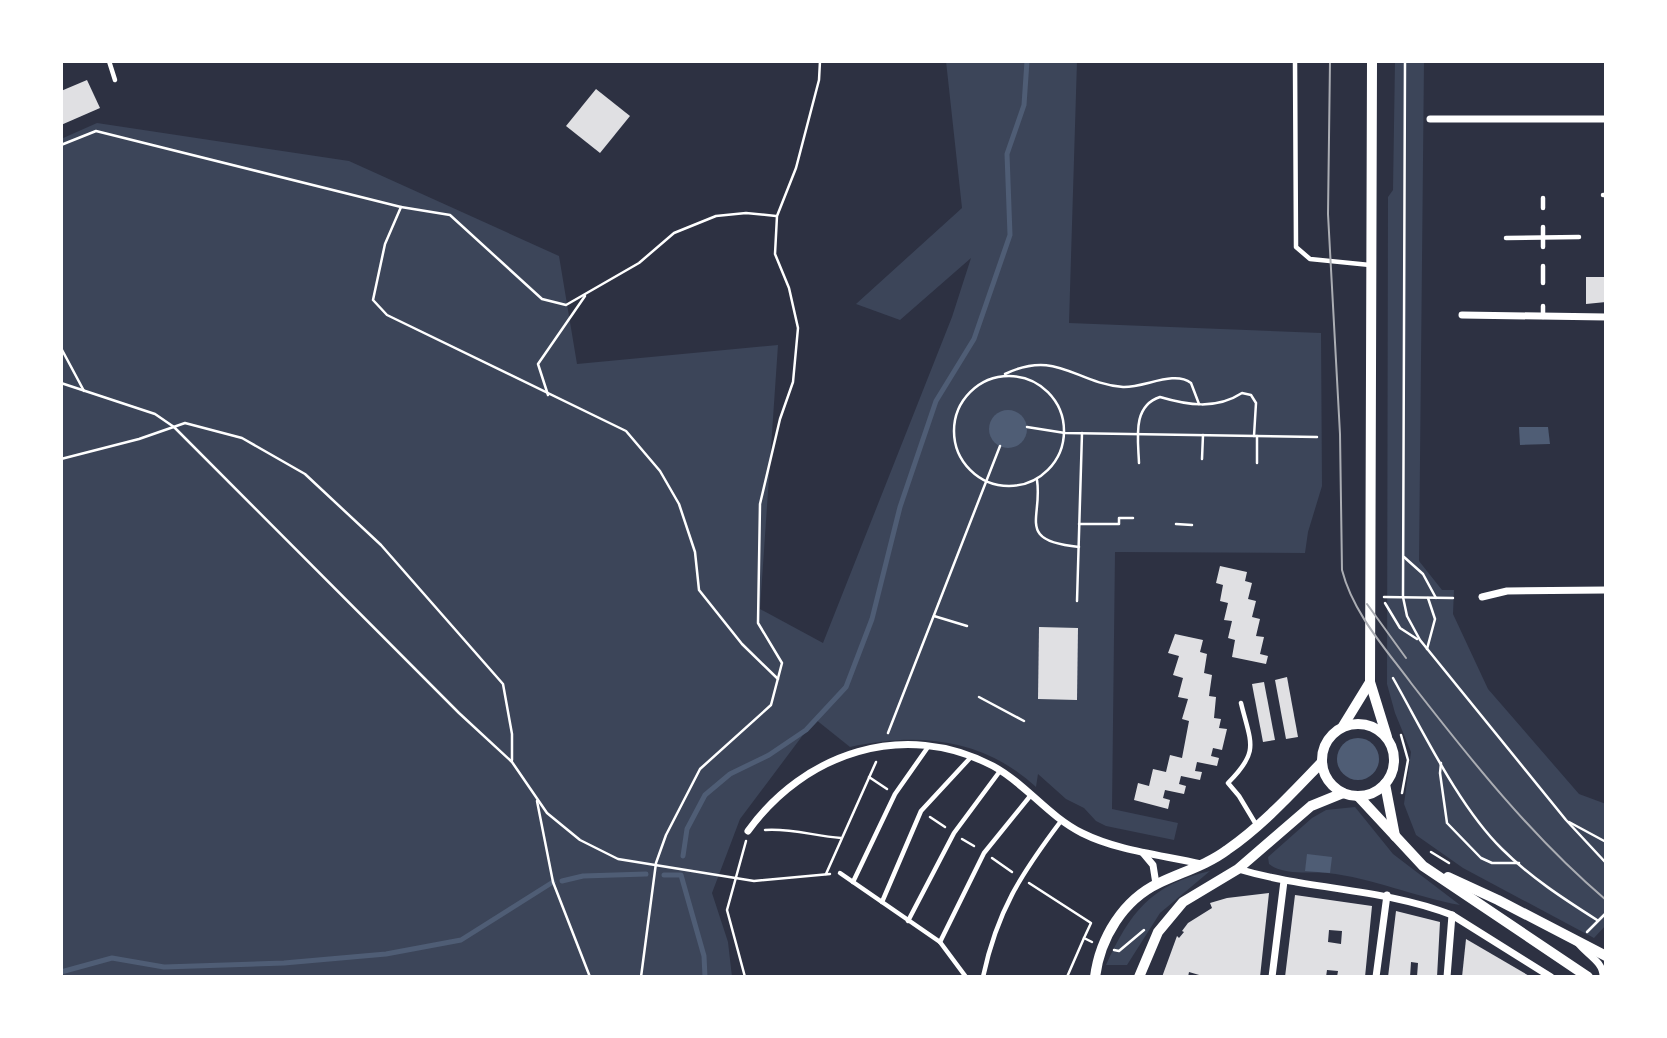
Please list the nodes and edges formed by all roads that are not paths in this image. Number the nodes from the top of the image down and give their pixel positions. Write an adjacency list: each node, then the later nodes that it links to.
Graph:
1 (109, 61): 4 (lane)
2 (1295, 61): 14 (lane)
3 (1373, 61): 14 (street)
4 (115, 80)
5 (1430, 119): 6 (street)
6 (1606, 119)
7 (1544, 198): 8 (lane)
8 (1543, 208)
9 (1543, 227): 10 (lane)
10 (1544, 237): 11 (lane); 12 (lane); 13 (lane)
11 (1579, 237)
12 (1506, 238)
13 (1543, 247)
14 (1370, 265): 23 (street)
15 (1543, 267): 16 (lane)
16 (1544, 283)
17 (1543, 306): 19 (lane)
18 (1462, 315): 19 (street)
19 (1543, 317): 20 (street)
20 (1606, 317)
21 (1606, 590): 22 (street)
22 (1482, 597)
23 (1370, 682): 25 (street); 26 (street)
24 (1241, 703): 36 (lane)
25 (1343, 726): 26 (street); 29 (street)
26 (1387, 737): 31 (street)
27 (929, 746): 28 (street); 37 (street); 45 (lane)
28 (972, 757): 30 (street); 48 (lane)
29 (1322, 762): 32 (street); 36 (street)
30 (1000, 771): 33 (street); 50 (lane)
31 (1385, 784): 34 (street); 38 (street)
32 (1343, 793): 34 (street); 42 (street)
33 (1031, 794): 35 (street); 52 (lane)
34 (1358, 796): 38 (street)
35 (1061, 821): 39 (street); 55 (lane)
36 (1257, 827): 40 (street)
37 (750, 828)
38 (1395, 836): 41 (street)
39 (1140, 850): 40 (street); 46 (street)
40 (1203, 864): 46 (street)
41 (1423, 866): 51 (street); 62 (street)
42 (1238, 869): 44 (street); 57 (street)
43 (840, 873): 45 (lane)
44 (1284, 881): 47 (street); 58 (street)
45 (853, 882): 48 (lane)
46 (1156, 884): 56 (street)
47 (1387, 895): 49 (street); 59 (street)
48 (882, 902): 50 (lane)
49 (1452, 915): 60 (street); 61 (street)
50 (908, 920): 52 (lane)
51 (1580, 938): 53 (street); 63 (street)
52 (940, 942): 54 (lane)
53 (1606, 956)
54 (966, 977)
55 (983, 977)
56 (1094, 977)
57 (1139, 977)
58 (1272, 977)
59 (1376, 977)
60 (1447, 977)
61 (1551, 977)
62 (1588, 977)
63 (1603, 977)

